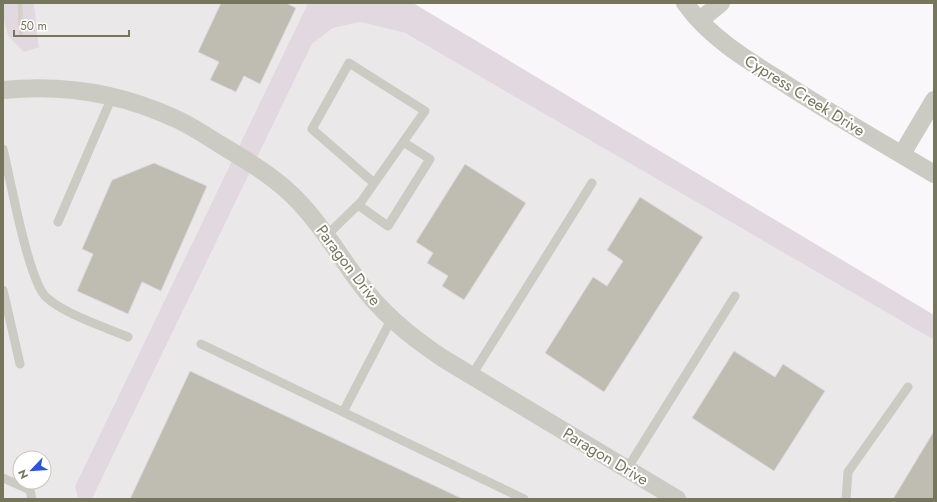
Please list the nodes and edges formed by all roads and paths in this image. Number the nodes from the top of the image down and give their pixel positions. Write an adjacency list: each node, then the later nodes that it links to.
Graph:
1 (685, 3): 3 (street, Cypress Creek Drive)
2 (721, 3): 3 (street)
3 (700, 20): 9 (street, Cypress Creek Drive)
4 (3, 90): 5 (street, Paragon Drive)
5 (112, 97): 14 (lane); 15 (street, Paragon Drive)
6 (934, 100): 9 (street)
7 (403, 142): 11 (lane); 11 (lane); 13 (lane)
8 (3, 149): 19 (lane)
9 (902, 154): 10 (street, Cypress Creek Drive)
10 (934, 174)
11 (374, 183): 13 (lane)
12 (592, 183): 22 (lane)
13 (358, 205): 15 (lane)
14 (58, 222)
15 (327, 235): 18 (street, Paragon Drive)
16 (3, 290): 21 (lane)
17 (735, 296): 25 (lane)
18 (392, 318): 22 (street, Paragon Drive); 24 (lane)
19 (128, 337)
20 (201, 344): 24 (lane)
21 (20, 364)
22 (472, 375): 25 (street, Paragon Drive)
23 (908, 387): 30 (lane)
24 (344, 412): 28 (lane)
25 (627, 469): 29 (street, Paragon Drive)
26 (3, 478): 27 (lane)
27 (32, 499)
28 (524, 499)
29 (677, 499)
30 (846, 499)

